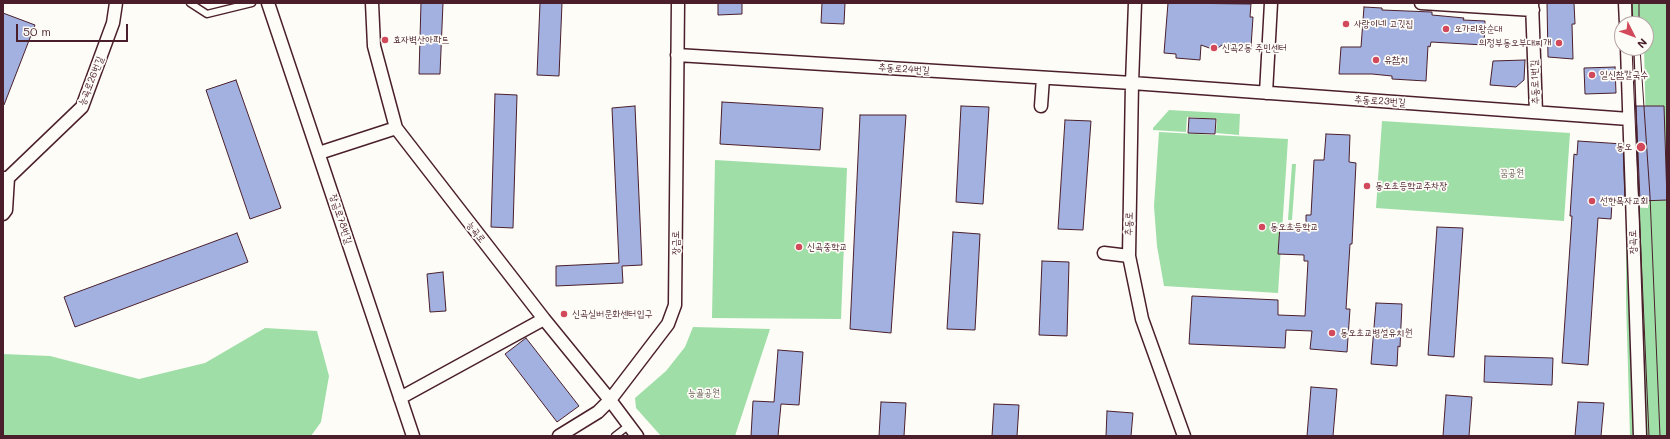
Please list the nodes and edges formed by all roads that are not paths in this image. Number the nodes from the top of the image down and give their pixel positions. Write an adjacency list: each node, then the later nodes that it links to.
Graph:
1 (116, 3): 24 (street, 능곡로26번길)
2 (190, 3): 3 (lane)
3 (252, 3)
4 (268, 3): 23 (street, 장금로78번길)
5 (372, 3): 22 (street, 능곡로)
6 (678, 3): 14 (street, 장금로)
7 (1135, 3): 17 (street, 추동로)
8 (1271, 3): 18 (street)
9 (1421, 3): 11 (street)
10 (1625, 3): 13 (street)
11 (1442, 4): 12 (street)
12 (1532, 6): 20 (street, 추동로1번길)
13 (1626, 16)
14 (677, 55): 16 (street, 추동로24번길); 30 (street, 장금로)
15 (1626, 56): 21 (street, 장곡로)
16 (1043, 78): 17 (street, 추동로24번길); 19 (street)
17 (1132, 83): 18 (street, 추동로23번길); 27 (street, 추동로)
18 (1266, 93): 20 (street, 추동로23번길)
19 (1041, 106)
20 (1536, 112): 21 (street, 추동로23번길)
21 (1629, 119): 37 (street, 장곡로)
22 (396, 128): 23 (street); 28 (street, 능곡로)
23 (318, 153): 29 (street, 장금로78번길)
24 (6, 178): 25 (street, 능곡로26번길)
25 (3, 214)
26 (1104, 253): 27 (street)
27 (1128, 256): 36 (street, 추동로)
28 (544, 319): 29 (street); 30 (street, 능곡로)
29 (400, 398): 32 (street, 장금로78번길)
30 (610, 400): 31 (street, 능곡로); 33 (street, 장금로)
31 (628, 426): 34 (lane); 35 (street, 능곡로)
32 (413, 436)
33 (559, 436)
34 (615, 436)
35 (636, 436)
36 (1184, 436)
37 (1640, 436)

